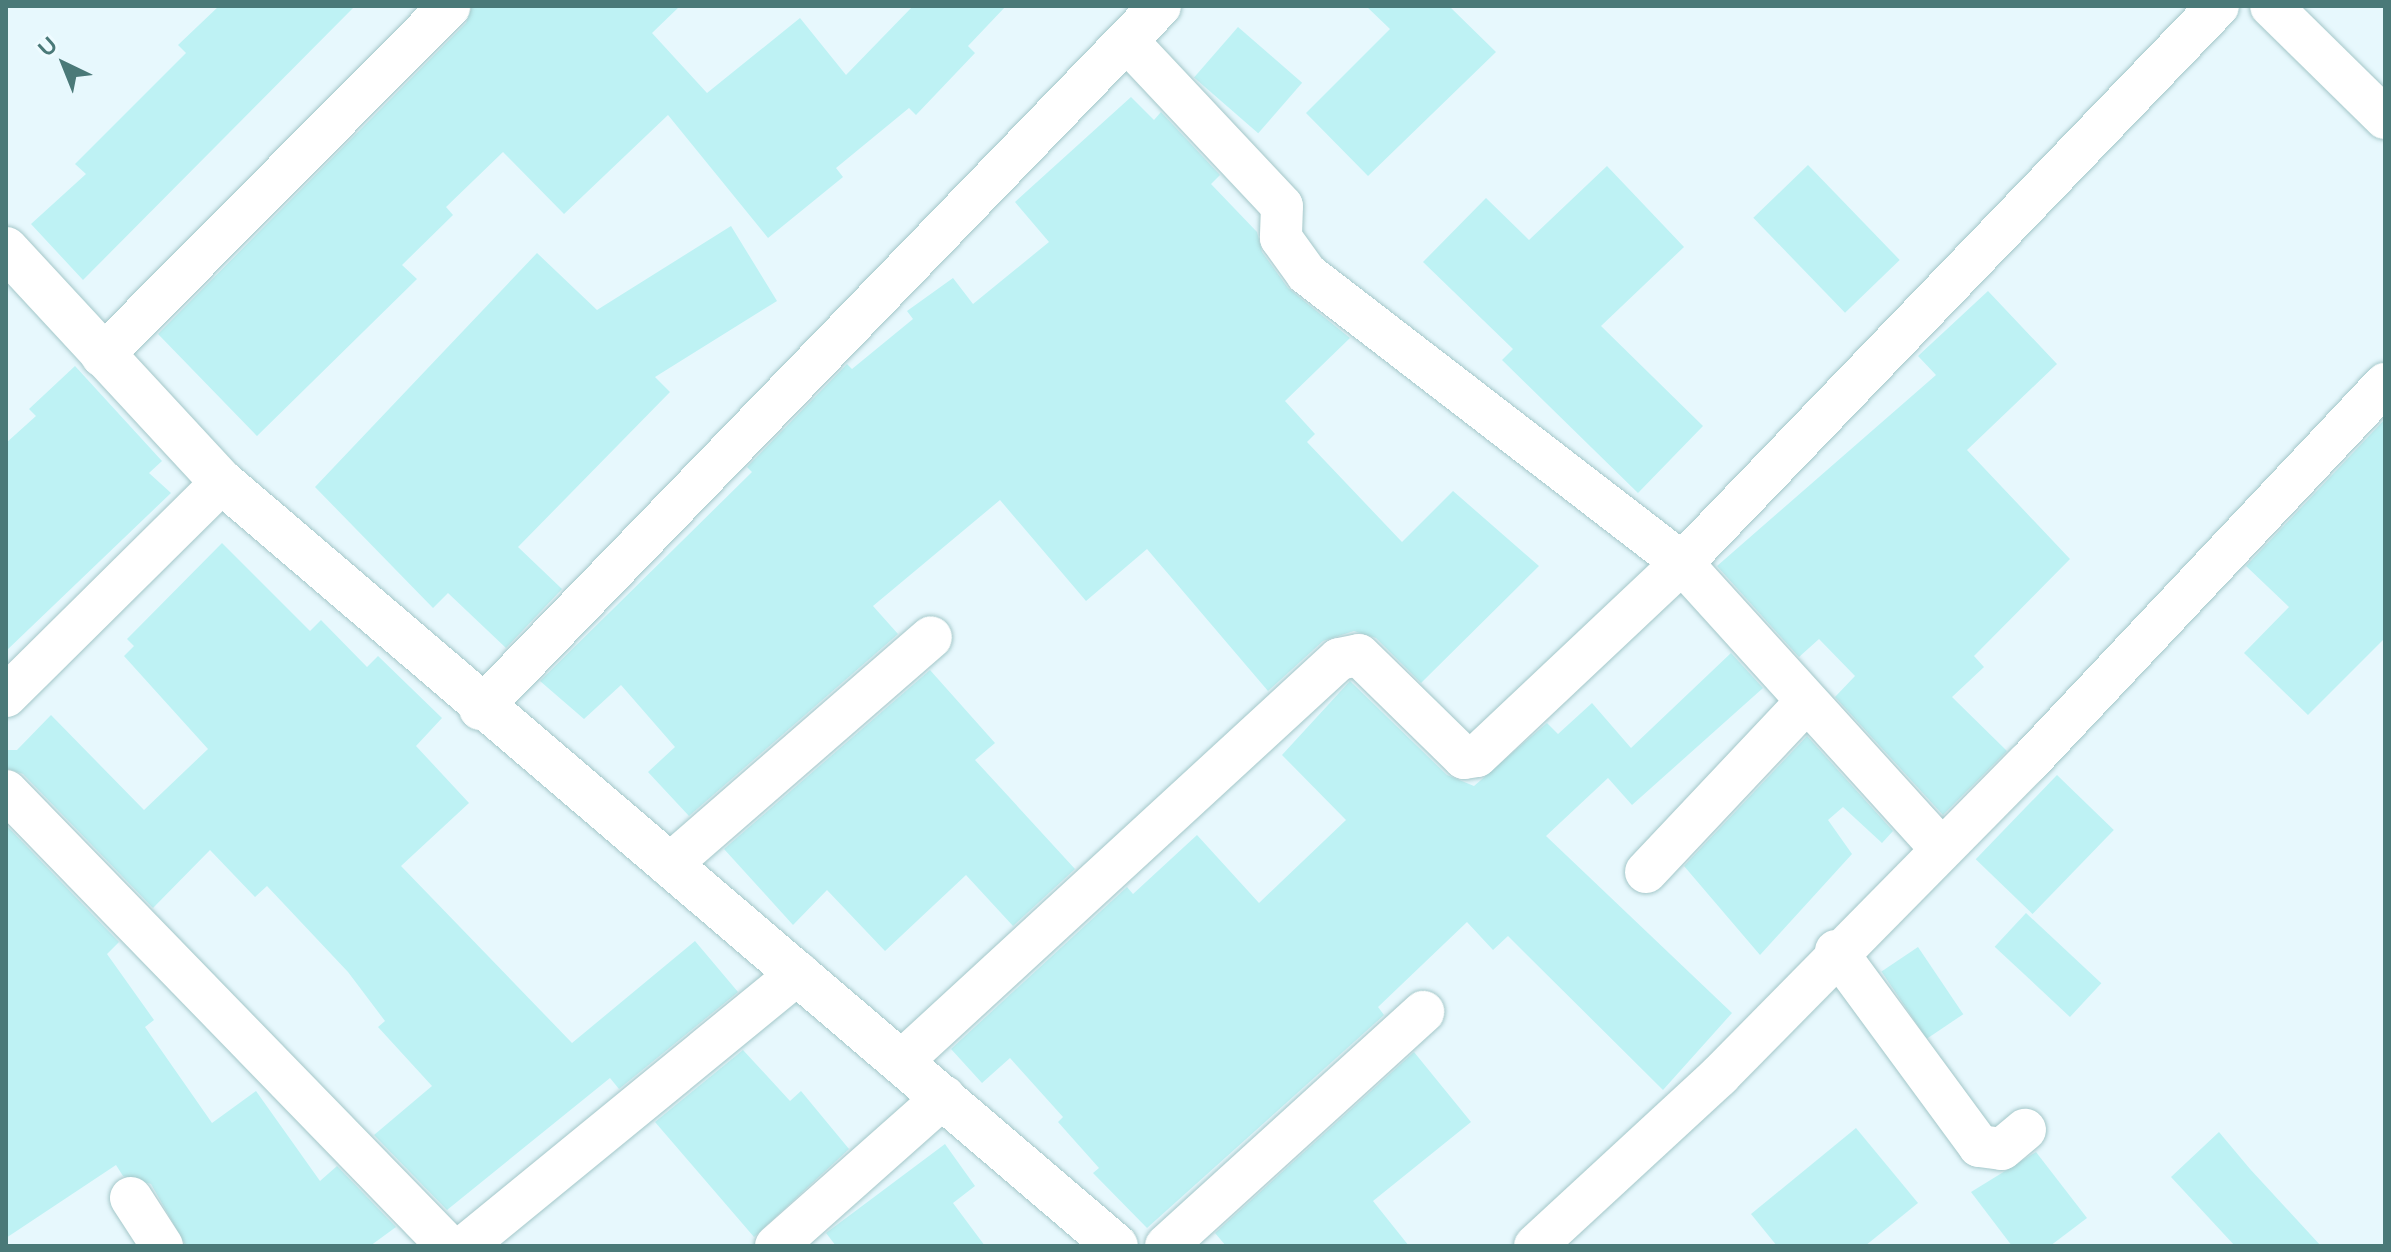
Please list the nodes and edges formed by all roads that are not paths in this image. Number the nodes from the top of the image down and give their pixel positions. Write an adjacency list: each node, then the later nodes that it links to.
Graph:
1 (449, 6): 8 (street)
2 (1160, 6): 5 (street)
3 (2218, 6): 11 (street)
4 (2271, 6): 6 (street)
5 (1127, 41): 11 (street); 15 (street)
6 (2385, 118)
7 (6, 249): 8 (street)
8 (102, 356): 10 (street)
9 (2385, 384): 17 (street)
10 (222, 482): 13 (street); 15 (street)
11 (1682, 563): 14 (street); 23 (street)
12 (931, 637): 18 (street)
13 (6, 696)
14 (1806, 702): 17 (street); 19 (street)
15 (480, 709): 18 (street)
16 (6, 791): 28 (street)
17 (1941, 849): 20 (street)
18 (669, 865): 21 (street)
19 (1646, 872)
20 (1836, 951): 25 (street); 33 (street)
21 (799, 973): 23 (street); 29 (street)
22 (1423, 1012): 32 (street)
23 (903, 1060): 24 (street)
24 (944, 1097): 30 (street); 31 (street)
25 (2025, 1130)
26 (131, 1198): 27 (street)
27 (162, 1246)
28 (448, 1246)
29 (465, 1246)
30 (776, 1246)
31 (1116, 1246)
32 (1166, 1246)
33 (1535, 1246)

